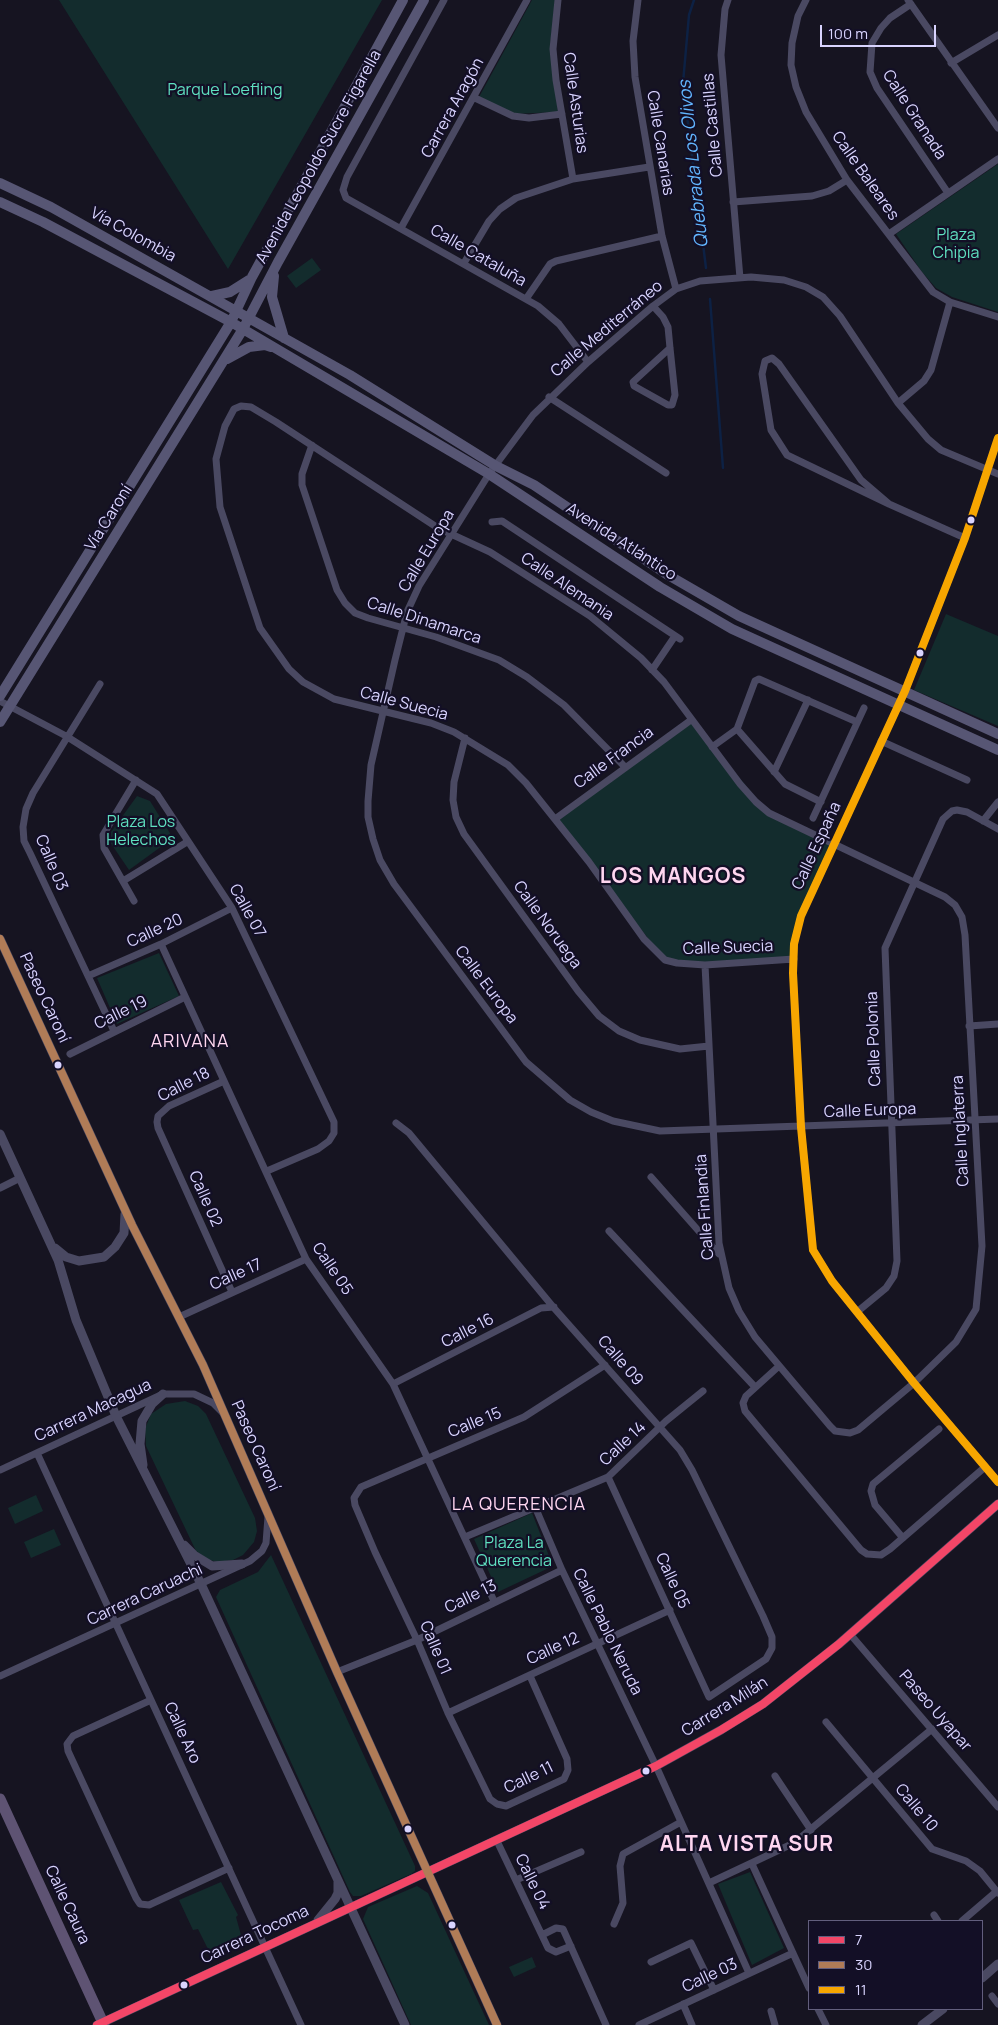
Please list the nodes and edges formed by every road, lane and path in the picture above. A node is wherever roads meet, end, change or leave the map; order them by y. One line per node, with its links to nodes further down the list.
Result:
1 (403, 0): 28 (main road, Avenida Leopoldo Sucre Figarella)
2 (424, 0): 26 (main road, Avenida Leopoldo Sucre Figarella)
3 (444, 0): 23 (street, Calle Cataluña)
4 (527, 0): 12 (street, Carrera Aragón)
5 (558, 0): 13 (street, Calle Asturias)
6 (638, 0): 16 (street, Calle Canarias)
7 (728, 0): 22 (street, Calle Castillas)
8 (806, 0): 18 (street, Calle Baleares)
9 (909, 2): 11 (street); 20 (street, Calle Granada)
10 (998, 35): 11 (street)
11 (951, 63): 14 (street)
12 (475, 98): 13 (street); 23 (street, Carrera Aragón)
13 (562, 114): 17 (street, Calle Asturias)
14 (998, 128)
15 (998, 159): 20 (street)
16 (649, 167): 17 (street); 25 (street, Calle Canarias)
17 (573, 179): 27 (street)
18 (848, 180): 22 (street); 24 (street, Calle Baleares)
19 (0, 183): 31 (main road, Vía Colombia)
20 (948, 193): 24 (street)
21 (0, 202): 36 (main road, Vía Colombia)
22 (733, 202): 29 (street, Calle Castillas)
23 (401, 228): 27 (street, Calle Cataluña)
24 (889, 234): 33 (street, Calle Baleares)
25 (662, 236): 30 (street, Calle Canarias); 32 (street)
26 (278, 262): 38 (main road, Avenida Leopoldo Sucre Figarella); 41 (main road)
27 (464, 263): 32 (street, Calle Cataluña)
28 (252, 278): 31 (main road); 35 (main road, Avenida Leopoldo Sucre Figarella)
29 (740, 278): 30 (street, Calle Mediterráneo); 48 (street, Calle Mediterráneo)
30 (676, 288): 34 (street, Calle Mediterráneo)
31 (212, 296): 35 (main road, Vía Colombia)
32 (526, 299): 46 (street, Calle Cataluña)
33 (950, 302): 37 (street, Calle Baleares); 48 (street)
34 (653, 306): 43 (street); 46 (street, Calle Mediterráneo)
35 (236, 310): 38 (main road, Vía Colombia); 39 (main road, Avenida Leopoldo Sucre Figarella)
36 (208, 311): 39 (main road, Vía Colombia); 42 (main road)
37 (998, 317)
38 (249, 318): 40 (main road, Avenida Leopoldo Sucre Figarella); 41 (main road, Avenida Atlántico)
39 (231, 322): 40 (main road, Vía Colombia); 42 (main road, Vía Caroní)
40 (243, 329): 44 (main road, Avenida Atlántico); 45 (main road, Vía Caroní)
41 (284, 338): 52 (main road, Avenida Atlántico)
42 (221, 339): 65 (main road, Vía Caroní)
43 (670, 348): 43 (street)
44 (278, 349): 45 (main road); 55 (main road, Avenida Atlántico)
45 (224, 360): 69 (main road, Vía Caroní)
46 (588, 362): 47 (street, Calle Mediterráneo)
47 (549, 397): 52 (street, Calle Mediterráneo); 54 (street)
48 (898, 403): 53 (street, Calle Mediterráneo)
49 (241, 406): 51 (street, Calle Alemania); 71 (street, Calle Suecia)
50 (998, 438): 53 (street, Calle España)
51 (312, 445): 59 (street, Calle Alemania); 61 (street, Calle Dinamarca)
52 (496, 466): 55 (street, Calle Mediterráneo); 64 (main road, Avenida Atlántico)
53 (988, 470): 56 (street, Calle Mediterráneo); 60 (street, Calle España)
54 (666, 473)
55 (489, 474): 59 (street, Calle Europa); 68 (main road, Avenida Atlántico)
56 (998, 474)
57 (889, 504): 57 (street); 60 (street)
58 (492, 522): 62 (street)
59 (453, 534): 61 (street, Calle Europa); 62 (street, Calle Alemania)
60 (965, 538): 64 (street, Calle España)
61 (403, 629): 71 (street, Calle Europa); 82 (street, Calle Dinamarca)
62 (652, 670): 72 (street, Calle Alemania)
63 (100, 684): 77 (street, Calle 03)
64 (905, 691): 68 (street, Calle España); 76 (main road, Avenida Atlántico)
65 (0, 696)
66 (808, 700): 74 (street); 75 (street); 83 (street)
67 (0, 701): 69 (street, Calle 07)
68 (898, 704): 79 (street, Calle España); 81 (main road, Avenida Atlántico)
69 (10, 706): 73 (main road, Vía Caroní); 77 (street, Calle 07)
70 (864, 708): 74 (street)
71 (383, 713): 78 (street, Calle Suecia); 116 (street, Calle Europa)
72 (691, 720): 80 (street, Calle Alemania); 82 (street, Calle Francia)
73 (0, 722)
74 (857, 722): 86 (street)
75 (737, 728): 80 (street); 83 (street)
76 (998, 734)
77 (66, 736): 84 (street, Calle 07); 102 (street, Calle 03)
78 (465, 738): 89 (street, Calle Suecia); 107 (street, Calle Noruega)
79 (881, 741): 85 (street); 93 (street, Calle España)
80 (712, 747): 93 (street, Calle Alemania)
81 (998, 750)
82 (624, 767): 89 (street, Calle Francia)
83 (774, 772): 86 (street)
84 (136, 780): 92 (street, Calle 07); 94 (street)
85 (967, 780)
86 (820, 802): 88 (street)
87 (998, 802): 90 (street)
88 (813, 818)
89 (554, 819): 101 (street, Calle Suecia)
90 (983, 821): 91 (street); 95 (street, Calle Polonia)
91 (998, 829)
92 (187, 842): 94 (street); 97 (street, Calle 07)
93 (834, 842): 95 (street, Calle Inglaterra); 100 (street, Calle España)
94 (123, 881): 96 (street)
95 (914, 882): 105 (street, Calle Inglaterra); 114 (street, Calle Polonia)
96 (134, 901)
97 (232, 908): 99 (street, Calle 20); 118 (street, Calle 07)
98 (0, 939): 122 (street, Paseo Caroní)
99 (161, 944): 102 (street, Calle 20); 103 (street, Calle 05)
100 (794, 959): 101 (street, Calle Suecia); 115 (street, Calle España)
101 (705, 965): 107 (street, Calle Finlandia)
102 (88, 976): 106 (street, Calle 03)
103 (185, 997): 106 (street, Calle 19); 109 (street, Calle 05)
104 (998, 1024): 105 (street)
105 (969, 1026): 112 (street, Calle Inglaterra)
106 (114, 1031): 108 (street, Calle 19)
107 (710, 1046): 116 (street, Calle Finlandia)
108 (70, 1054)
109 (224, 1081): 110 (street, Calle 18); 118 (street, Calle 05)
110 (158, 1116): 127 (street, Calle 02)
111 (998, 1119): 112 (street, Calle Europa)
112 (974, 1120): 114 (street, Calle Europa); 133 (street, Calle Inglaterra)
113 (396, 1123): 128 (street, Calle 09)
114 (891, 1124): 115 (street, Calle Europa); 129 (street, Calle Polonia)
115 (802, 1127): 116 (street, Calle Europa); 129 (street, Calle España)
116 (714, 1130): 125 (street, Calle Finlandia)
117 (0, 1134): 120 (street)
118 (266, 1171): 126 (street, Calle 05)
119 (651, 1177): 125 (street)
120 (20, 1178): 121 (street); 124 (street)
121 (0, 1188)
122 (124, 1208): 124 (street); 130 (street, Paseo Caroní)
123 (609, 1231): 135 (street)
124 (48, 1240): 139 (street)
125 (720, 1255): 132 (street, Calle Finlandia)
126 (306, 1259): 127 (street, Calle 17); 134 (street, Calle 05)
127 (232, 1292): 130 (street, Calle 17)
128 (554, 1308): 131 (street, Calle 09); 134 (street, Calle 16)
129 (858, 1312): 133 (street, Calle España)
130 (179, 1317): 138 (street, Paseo Caroní)
131 (605, 1365): 140 (street, Calle 09); 144 (street, Calle 15)
132 (779, 1366): 135 (street); 142 (street, Calle Finlandia)
133 (914, 1383): 142 (street, Calle Inglaterra); 145 (street, Calle España)
134 (393, 1384): 144 (street, Calle 05)
135 (755, 1387): 156 (street)
136 (703, 1391): 140 (street, Calle 14)
137 (163, 1394): 138 (street, Carrera Macagua); 139 (street, Carrera Macagua); 147 (street)
138 (224, 1414): 153 (street, Paseo Caroní)
139 (116, 1416): 143 (street, Carrera Macagua); 147 (street)
140 (660, 1428): 148 (street, Calle 14); 169 (street, Calle 09)
141 (939, 1429): 156 (street)
142 (843, 1434)
143 (37, 1453): 146 (street, Carrera Macagua); 162 (street, Calle Aro)
144 (428, 1457): 150 (street, Calle 15); 154 (street, Calle 05)
145 (986, 1467): 149 (street, Calle España); 156 (street)
146 (0, 1470)
147 (144, 1473): 155 (street)
148 (608, 1477): 152 (street, Calle 14); 161 (street, Calle 05)
149 (998, 1482)
150 (354, 1498): 164 (street, Calle 01)
151 (998, 1504): 163 (street, Carrera Milán)
152 (536, 1509): 154 (street, Calle 14); 158 (street, Calle Pablo Neruda)
153 (267, 1512): 157 (street, Carrera Caruachi); 166 (street, Paseo Caroní)
154 (465, 1537): 160 (street, Calle 05)
155 (176, 1538): 157 (street); 159 (street)
156 (904, 1538)
157 (242, 1564): 159 (street, Carrera Caruachi)
158 (562, 1570): 160 (street, Calle 13); 165 (street, Calle Pablo Neruda)
159 (201, 1584): 162 (street, Carrera Caruachi); 187 (street)
160 (494, 1601): 164 (street, Calle 13)
161 (670, 1610): 165 (street, Calle 12); 169 (street, Calle 05)
162 (116, 1623): 167 (street, Carrera Caruachi); 170 (street, Calle Aro)
163 (850, 1634): 173 (street, Paseo Uyapar); 174 (street, Carrera Milán)
164 (417, 1640): 166 (street, Calle 13); 171 (street, Calle 01)
165 (599, 1643): 168 (street, Calle 12); 174 (street, Calle Pablo Neruda)
166 (337, 1672): 186 (street, Paseo Caroní)
167 (0, 1676)
168 (530, 1676): 171 (street, Calle 12); 178 (street, Calle 11)
169 (709, 1697)
170 (151, 1700): 185 (street, Calle Aro); 185 (street)
171 (448, 1713): 178 (street, Calle 01)
172 (826, 1722): 176 (street, Calle 10)
173 (932, 1728): 176 (street); 179 (street, Paseo Uyapar)
174 (656, 1766): 180 (street); 182 (street, Carrera Milán)
175 (775, 1776): 181 (street)
176 (873, 1779): 181 (street); 190 (street, Calle 10)
177 (0, 1798): 211 (main road, Calle Caura)
178 (497, 1804)
179 (998, 1807)
180 (681, 1822): 189 (street); 194 (street)
181 (811, 1830): 184 (street)
182 (497, 1841): 186 (street, Carrera Milán); 188 (street, Calle 04)
183 (581, 1852): 188 (street)
184 (752, 1864): 189 (street); 198 (street)
185 (229, 1868): 197 (street, Calle Aro)
186 (426, 1872): 191 (street, Carrera Tocoma); 214 (street, Paseo Caroní)
187 (337, 1875): 191 (street); 193 (street)
188 (516, 1880): 195 (street, Calle 04)
189 (709, 1883): 201 (street)
190 (997, 1892): 192 (street)
191 (351, 1907): 193 (street, Carrera Tocoma); 213 (street)
192 (963, 1920)
193 (314, 1924): 197 (street, Carrera Tocoma)
194 (614, 1924)
195 (542, 1935): 196 (street, Calle 04); 196 (street, Calle 04)
196 (571, 1946): 215 (street, Calle 04)
197 (265, 1947): 211 (street, Carrera Tocoma); 212 (street, Calle Aro)
198 (793, 1953): 201 (street, Calle 03); 203 (street)
199 (651, 1962): 204 (street)
200 (998, 1964): 202 (street)
201 (749, 1974): 204 (street, Calle 03)
202 (983, 1977)
203 (808, 1986)
204 (714, 1990): 206 (street, Calle 03)
205 (992, 1996): 207 (street)
206 (684, 2004): 216 (street, Calle 03); 217 (street)
207 (998, 2004)
208 (818, 2010): 219 (street)
209 (943, 2010): 220 (street)
210 (771, 2011): 218 (street)
211 (101, 2024)
212 (301, 2025)
213 (405, 2025)
214 (497, 2025)
215 (606, 2025)
216 (639, 2025)
217 (692, 2025)
218 (775, 2025)
219 (825, 2025)
220 (922, 2025)

